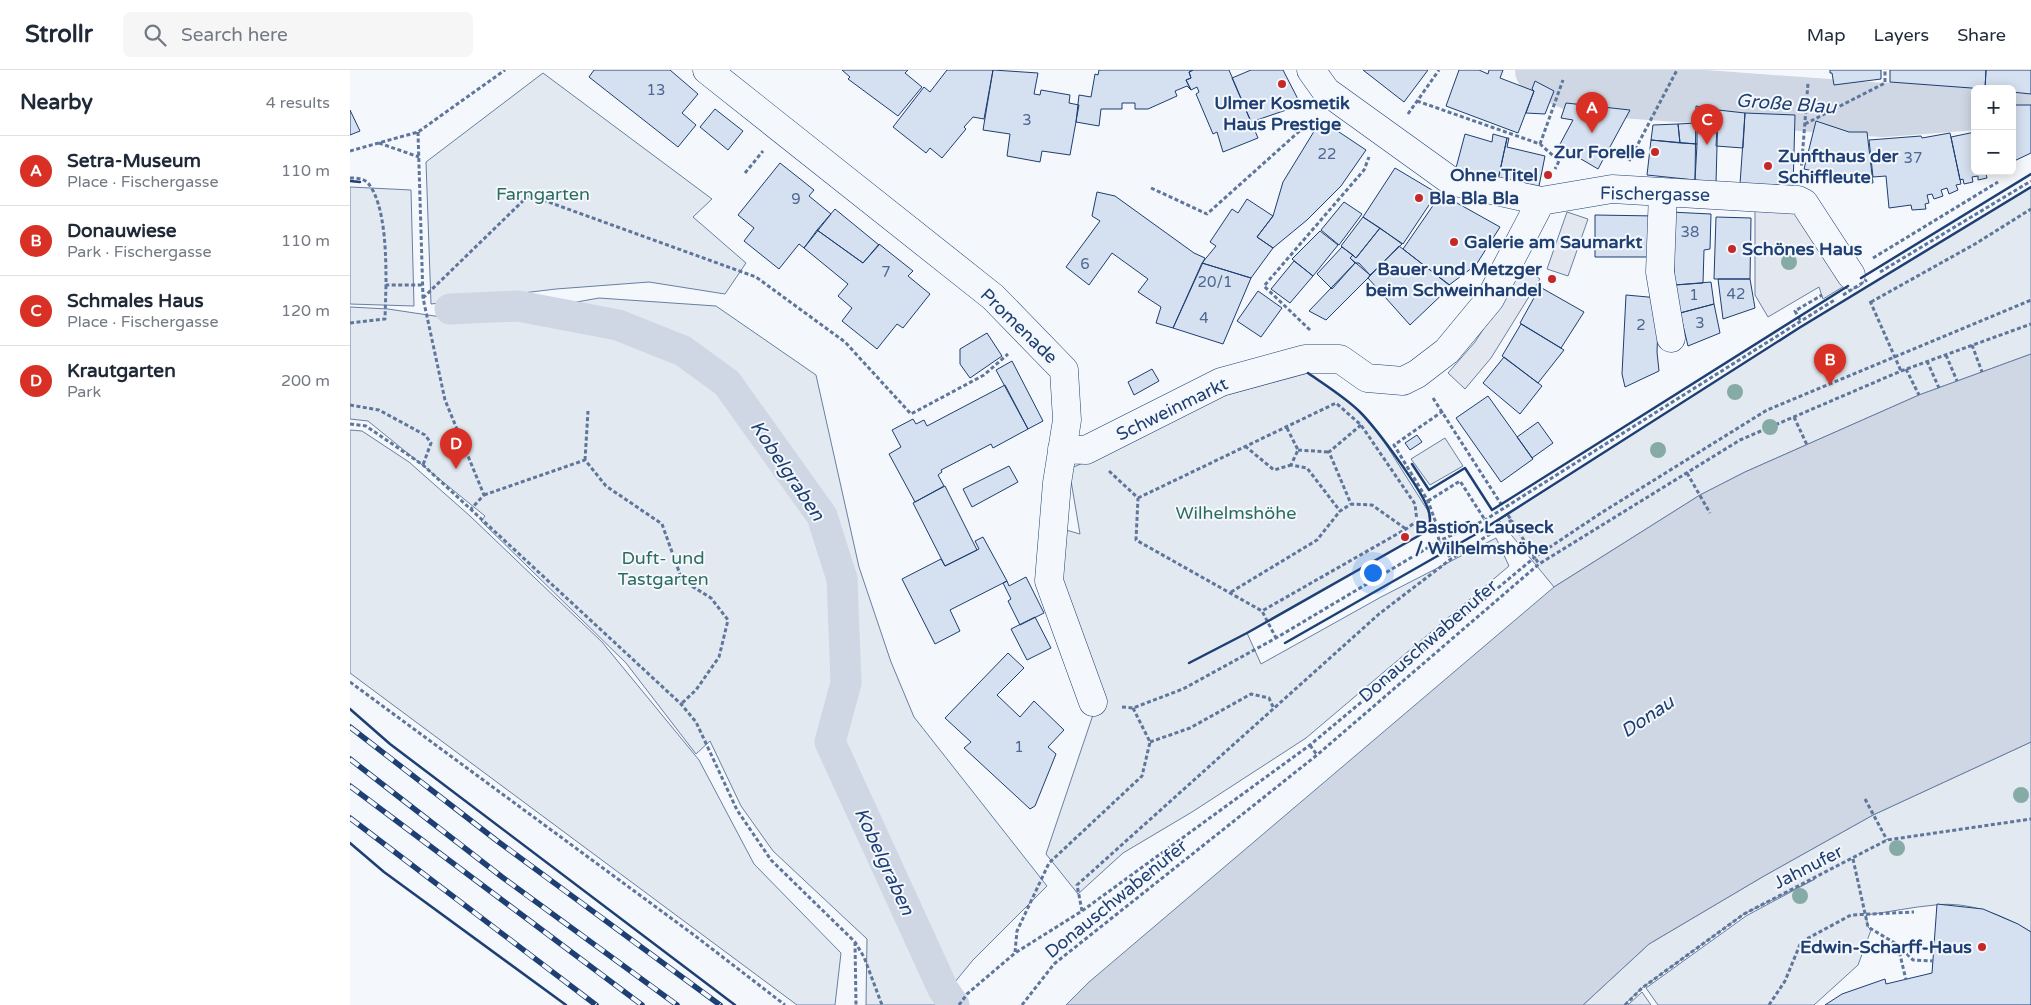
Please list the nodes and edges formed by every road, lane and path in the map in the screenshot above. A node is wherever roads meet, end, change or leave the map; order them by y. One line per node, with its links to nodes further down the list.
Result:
1 (505, 70): 11 (path)
2 (707, 70): 36 (street, Promenade)
3 (1439, 70): 9 (path)
4 (1676, 70): 21 (path)
5 (1885, 70): 10 (path)
6 (1318, 80): 12 (street, Fischergasse); 20 (path)
7 (1563, 80): 14 (path)
8 (1808, 83): 10 (path)
9 (1417, 101): 12 (path); 14 (path)
10 (1805, 124): 23 (path)
11 (418, 132): 13 (path); 16 (path)
12 (1386, 133): 24 (street, Fischergasse); 41 (path)
13 (380, 143): 15 (path); 16 (path)
14 (1540, 144): 24 (path)
15 (350, 151)
16 (419, 157): 26 (path)
17 (350, 178): 28 (path)
18 (2031, 181): 27 (path)
19 (1998, 182): 27 (path)
20 (1151, 188)
21 (1612, 189): 22 (street, Fischergasse); 24 (street, Fischergasse)
22 (1663, 192): 23 (street, Fischergasse); 37 (street)
23 (1798, 200): 27 (street)
24 (1541, 201): 46 (street)
25 (2031, 209): 32 (path)
26 (423, 284): 28 (path); 30 (path)
27 (1856, 284): 32 (path); 33 (path)
28 (386, 285): 34 (path)
29 (1822, 295): 33 (path)
30 (423, 298): 36 (path); 66 (path)
31 (2031, 300): 40 (path)
32 (1871, 302): 40 (path)
33 (1800, 320): 75 (path)
34 (350, 323)
35 (2031, 324): 38 (path, Donauschwabenufer)
36 (1031, 334): 59 (street, Promenade)
37 (1671, 338)
38 (1972, 345): 39 (path, Donauschwabenufer); 45 (path)
39 (1946, 355): 42 (path, Donauschwabenufer); 47 (path)
40 (1895, 357): 44 (path); 79 (path)
41 (1340, 359): 46 (street); 59 (street, Schweinmarkt)
42 (1927, 361): 43 (path, Donauschwabenufer); 48 (path)
43 (1906, 369): 44 (path, Donauschwabenufer); 49 (path)
44 (1901, 371): 53 (path, Donauschwabenufer)
45 (1982, 372)
46 (1417, 374): 52 (path)
47 (1957, 382)
48 (1939, 388)
49 (1919, 395)
50 (350, 405): 63 (path)
51 (588, 411): 62 (path)
52 (1442, 411): 68 (path); 70 (path)
53 (1794, 417): 57 (path); 65 (path, Donauschwabenufer)
54 (350, 424): 63 (path)
55 (1361, 425): 56 (path); 61 (path); 77 (path)
56 (1287, 428): 58 (path); 60 (path)
57 (1807, 445)
58 (1245, 446): 64 (path); 67 (path)
59 (1074, 450): 67 (path); 86 (street, Promenade)
60 (1298, 450): 61 (path); 64 (path)
61 (1329, 452): 69 (path)
62 (585, 460): 66 (path); 87 (path)
63 (423, 465): 71 (path)
64 (1291, 465): 72 (path)
65 (1687, 473): 73 (path); 81 (path, Donauschwabenufer)
66 (484, 495): 71 (path)
67 (1138, 498): 82 (path)
68 (1428, 501): 75 (path); 78 (path)
69 (1351, 504): 72 (path); 77 (path)
70 (1501, 504)
71 (471, 508): 87 (path)
72 (1340, 511): 82 (path)
73 (1710, 513)
74 (1508, 515): 76 (path)
75 (1485, 520): 78 (path)
76 (1512, 520): 79 (path); 80 (path)
77 (1406, 529): 83 (path)
78 (1439, 541): 80 (path); 84 (path)
79 (1535, 557): 81 (path); 90 (path)
80 (1450, 559): 88 (path)
81 (1539, 564): 91 (path, Donauschwabenufer)
82 (1230, 592): 83 (path)
83 (1262, 610): 84 (path)
84 (1276, 638): 89 (path)
85 (350, 682): 104 (path)
86 (1093, 702)
87 (681, 704): 99 (path)
88 (1274, 710): 89 (path); 96 (path)
89 (1150, 742): 101 (path)
90 (1310, 745): 91 (path); 96 (path)
91 (1317, 755): 108 (path, Donauschwabenufer)
92 (1865, 799): 94 (path)
93 (2031, 819): 94 (path, Jahnufer)
94 (1887, 840): 95 (path, Jahnufer)
95 (1853, 859): 98 (path); 109 (path, Jahnufer)
96 (1082, 911): 101 (path)
97 (1914, 912): 98 (path)
98 (1865, 915): 100 (path); 110 (path)
99 (856, 942): 105 (path); 106 (path)
100 (1898, 945): 102 (path); 103 (path)
101 (1015, 953): 107 (path)
102 (1933, 961)
103 (1906, 980)
104 (785, 1005)
105 (856, 1005)
106 (882, 1005)
107 (959, 1005)
108 (1022, 1005)
109 (1625, 1005)
110 (1769, 1005)

